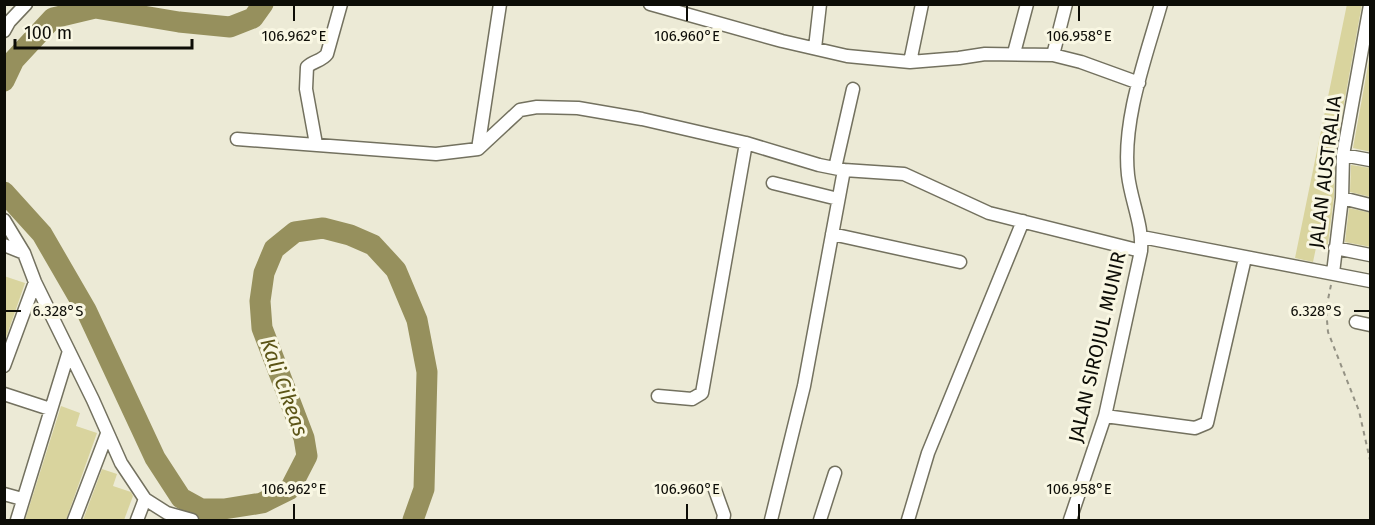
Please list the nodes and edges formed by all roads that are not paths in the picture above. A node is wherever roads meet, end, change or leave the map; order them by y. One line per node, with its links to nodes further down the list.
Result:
1 (26, 4): 11 (street)
2 (341, 4): 20 (street)
3 (500, 4): 21 (street)
4 (650, 4): 12 (street)
5 (820, 4): 12 (street)
6 (922, 4): 15 (street)
7 (1027, 4): 13 (street)
8 (1066, 4): 14 (street)
9 (1161, 4): 16 (street, JALAN SIROJUL MUNIR)
10 (1371, 5): 22 (street, JALAN AUSTRALIA)
11 (6, 25)
12 (814, 48): 15 (street)
13 (1014, 53): 14 (street); 15 (street)
14 (1053, 55): 16 (street)
15 (910, 62)
16 (1138, 83): 32 (street, JALAN SIROJUL MUNIR)
17 (853, 89): 24 (street)
18 (237, 139): 20 (street)
19 (746, 143): 21 (street); 24 (street); 48 (street)
20 (315, 144): 21 (street)
21 (478, 149)
22 (1343, 155): 23 (street); 26 (street, JALAN AUSTRALIA)
23 (1371, 160)
24 (840, 169): 27 (street); 30 (street)
25 (773, 183): 27 (street)
26 (1342, 198): 28 (street); 34 (street, JALAN AUSTRALIA)
27 (838, 199): 31 (street)
28 (1371, 205)
29 (4, 220): 36 (street)
30 (1023, 221): 35 (street); 64 (street)
31 (832, 234): 39 (street); 62 (street)
32 (1142, 237): 35 (street, JALAN SIROJUL MUNIR); 38 (street)
33 (4, 245): 36 (street)
34 (1335, 248): 37 (street); 40 (street, JALAN AUSTRALIA)
35 (1140, 251): 50 (street, JALAN SIROJUL MUNIR)
36 (24, 253): 42 (street)
37 (1371, 255)
38 (1245, 258): 40 (street); 50 (street)
39 (960, 262)
40 (1333, 273): 41 (street)
41 (1371, 281)
42 (35, 282): 45 (street); 46 (street)
43 (1356, 322): 44 (street)
44 (1371, 326)
45 (69, 351): 49 (street); 51 (street)
46 (4, 366)
47 (4, 394): 49 (street)
48 (658, 396)
49 (50, 409): 55 (street)
50 (1105, 416): 65 (street, JALAN SIROJUL MUNIR)
51 (107, 434): 56 (street); 58 (street)
52 (835, 473): 63 (street)
53 (715, 490): 61 (street)
54 (4, 494): 55 (street)
55 (22, 499): 57 (street)
56 (145, 499): 59 (street); 60 (street)
57 (17, 520)
58 (74, 520)
59 (137, 520)
60 (192, 520)
61 (723, 520)
62 (771, 520)
63 (820, 520)
64 (908, 520)
65 (1070, 520)

